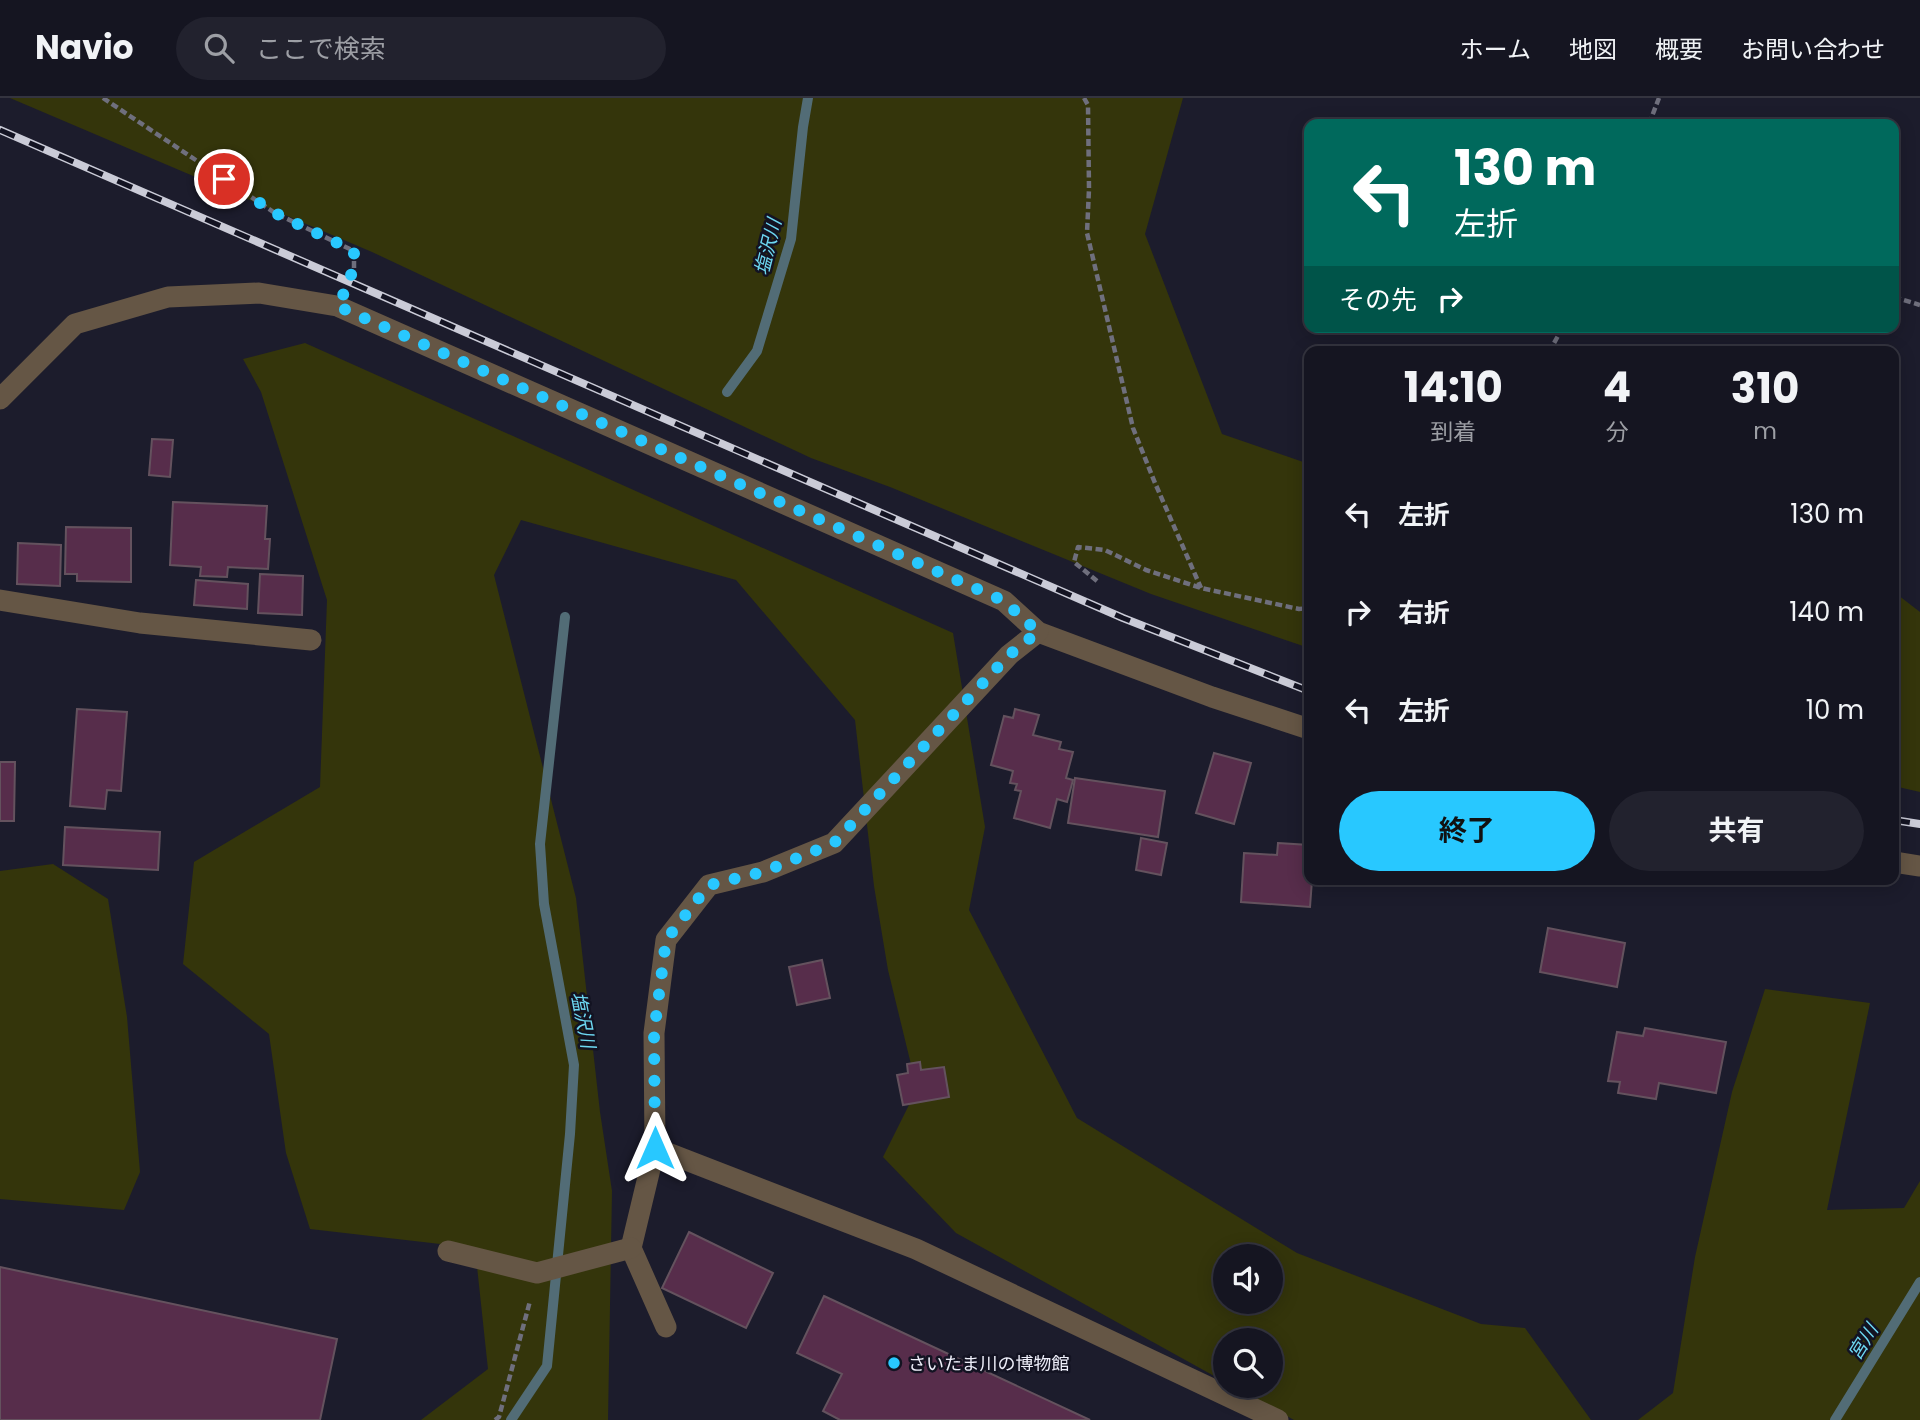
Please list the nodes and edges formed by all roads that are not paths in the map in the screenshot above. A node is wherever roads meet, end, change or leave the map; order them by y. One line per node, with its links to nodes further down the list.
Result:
1 (0, 399): 3 (street)
2 (0, 600): 4 (street)
3 (1038, 632): 5 (street); 8 (street)
4 (311, 640)
5 (1304, 727)
6 (1899, 863): 7 (street)
7 (1920, 866)
8 (655, 1148): 9 (street); 12 (street)
9 (631, 1248): 10 (street); 11 (street)
10 (448, 1251)
11 (666, 1327)
12 (1278, 1420)

